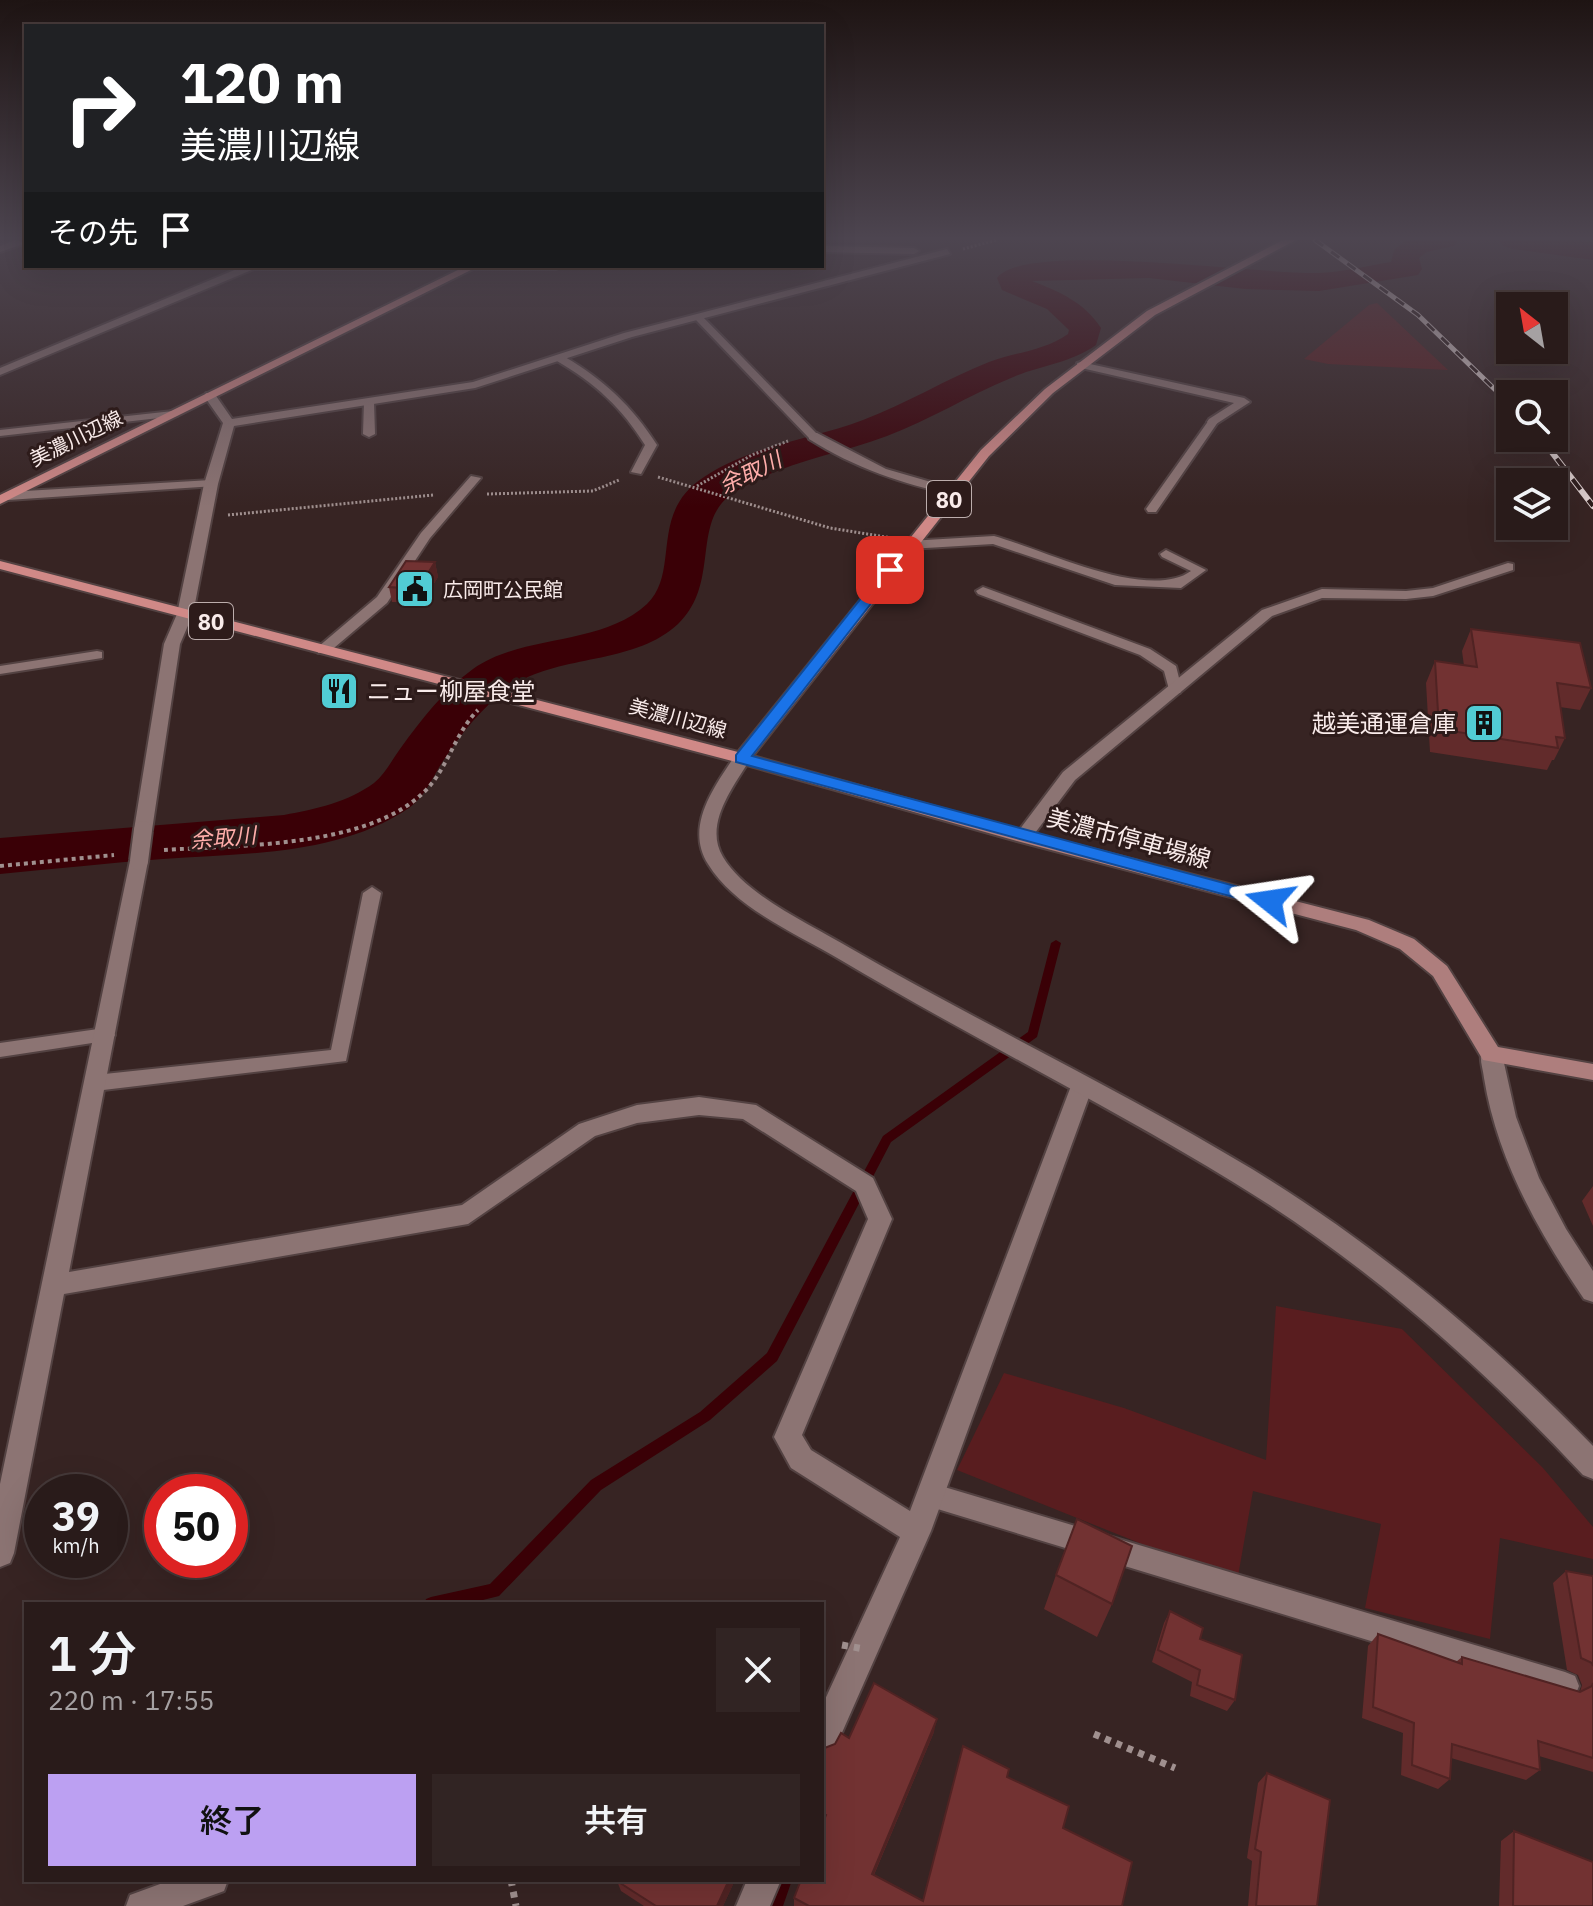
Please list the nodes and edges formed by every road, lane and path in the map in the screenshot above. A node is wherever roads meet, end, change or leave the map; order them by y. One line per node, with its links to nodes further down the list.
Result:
1 (102, 329): 8 (street)
2 (346, 329): 9 (main road, 美濃川辺線)
3 (653, 329): 6 (street)
4 (710, 329): 16 (lane)
5 (1128, 329): 7 (main road, 美濃川辺線 / 80)
6 (561, 359): 10 (street); 17 (lane)
7 (1081, 365): 12 (street); 21 (main road, 美濃川辺線 / 80)
8 (0, 372)
9 (210, 396): 11 (main road, 美濃川辺線); 13 (street)
10 (369, 402): 13 (street); 15 (lane)
11 (173, 414): 14 (lane); 23 (main road, 美濃川辺線)
12 (1213, 422): 24 (lane)
13 (229, 423): 19 (street)
14 (0, 433)
15 (369, 434)
16 (813, 436): 20 (path); 21 (street)
17 (637, 472): 20 (path); 22 (path)
18 (475, 478): 22 (lane)
19 (211, 484): 23 (lane); 25 (street)
20 (697, 486): 26 (path)
21 (955, 491): 26 (main road, 美濃川辺線 / 80)
22 (460, 495): 25 (path); 32 (lane)
23 (3, 496)
24 (1152, 509)
25 (204, 518): 31 (street)
26 (911, 543): 27 (lane); 37 (main road, 美濃川辺線 / 80)
27 (1166, 554)
28 (0, 565): 31 (main road, 美濃川辺線 / 80)
29 (1508, 567): 35 (street)
30 (983, 591): 35 (lane)
31 (185, 614): 32 (main road, 美濃川辺線 / 80); 39 (street, bridge)
32 (323, 650): 36 (main road, 美濃川辺線 / 80)
33 (97, 655): 34 (lane)
34 (0, 670)
35 (1175, 690): 38 (street)
36 (496, 694): 37 (main road, 美濃川辺線 / 80); 39 (path)
37 (742, 758): 38 (main road, 美濃市停車場線); 47 (street)
38 (1023, 837): 44 (main road, 美濃市停車場線)
39 (138, 856): 40 (path); 42 (street)
40 (0, 866)
41 (372, 893): 46 (lane)
42 (105, 1035): 43 (lane); 46 (street)
43 (0, 1050)
44 (1491, 1054): 45 (main road); 49 (street)
45 (1593, 1072)
46 (95, 1083): 48 (street)
47 (1082, 1086): 50 (street); 51 (street)
48 (56, 1285): 52 (street); 53 (street)
49 (1593, 1291)
50 (1593, 1466)
51 (931, 1495): 52 (street); 56 (lane)
52 (917, 1531): 58 (street)
53 (0, 1553)
54 (842, 1645): 55 (path, bridge)
55 (864, 1649)
56 (1565, 1686)
57 (1094, 1734): 59 (path)
58 (824, 1738)
59 (1175, 1768)
60 (207, 1882): 63 (lane)
61 (511, 1882): 64 (path)
62 (763, 1882): 65 (street)
63 (141, 1906)
64 (516, 1906)
65 (753, 1906)

